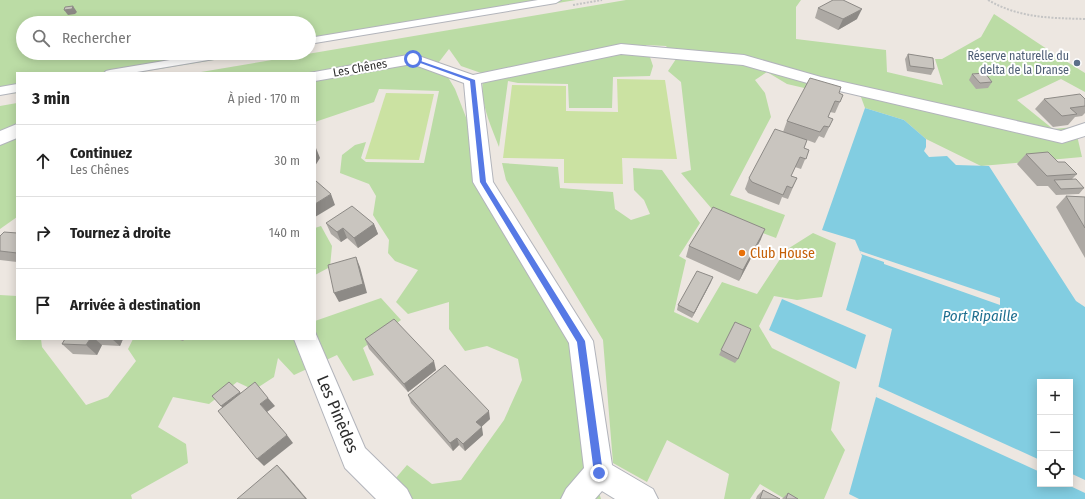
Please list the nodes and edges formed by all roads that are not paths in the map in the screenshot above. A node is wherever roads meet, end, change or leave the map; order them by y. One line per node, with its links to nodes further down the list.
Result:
1 (556, 0): 2 (lane)
2 (316, 39)
3 (189, 60): 4 (lane)
4 (116, 72)
5 (316, 76): 6 (street, Les Chênes)
6 (472, 80): 11 (street); 15 (street)
7 (16, 88): 8 (lane)
8 (0, 91)
9 (1085, 130): 11 (street)
10 (16, 131): 12 (street)
11 (1062, 137): 13 (street)
12 (0, 139)
13 (1085, 143)
14 (306, 340): 16 (street, Les Pinèdes)
15 (599, 473): 17 (street); 18 (street)
16 (396, 499)
17 (576, 499)
18 (643, 499)

